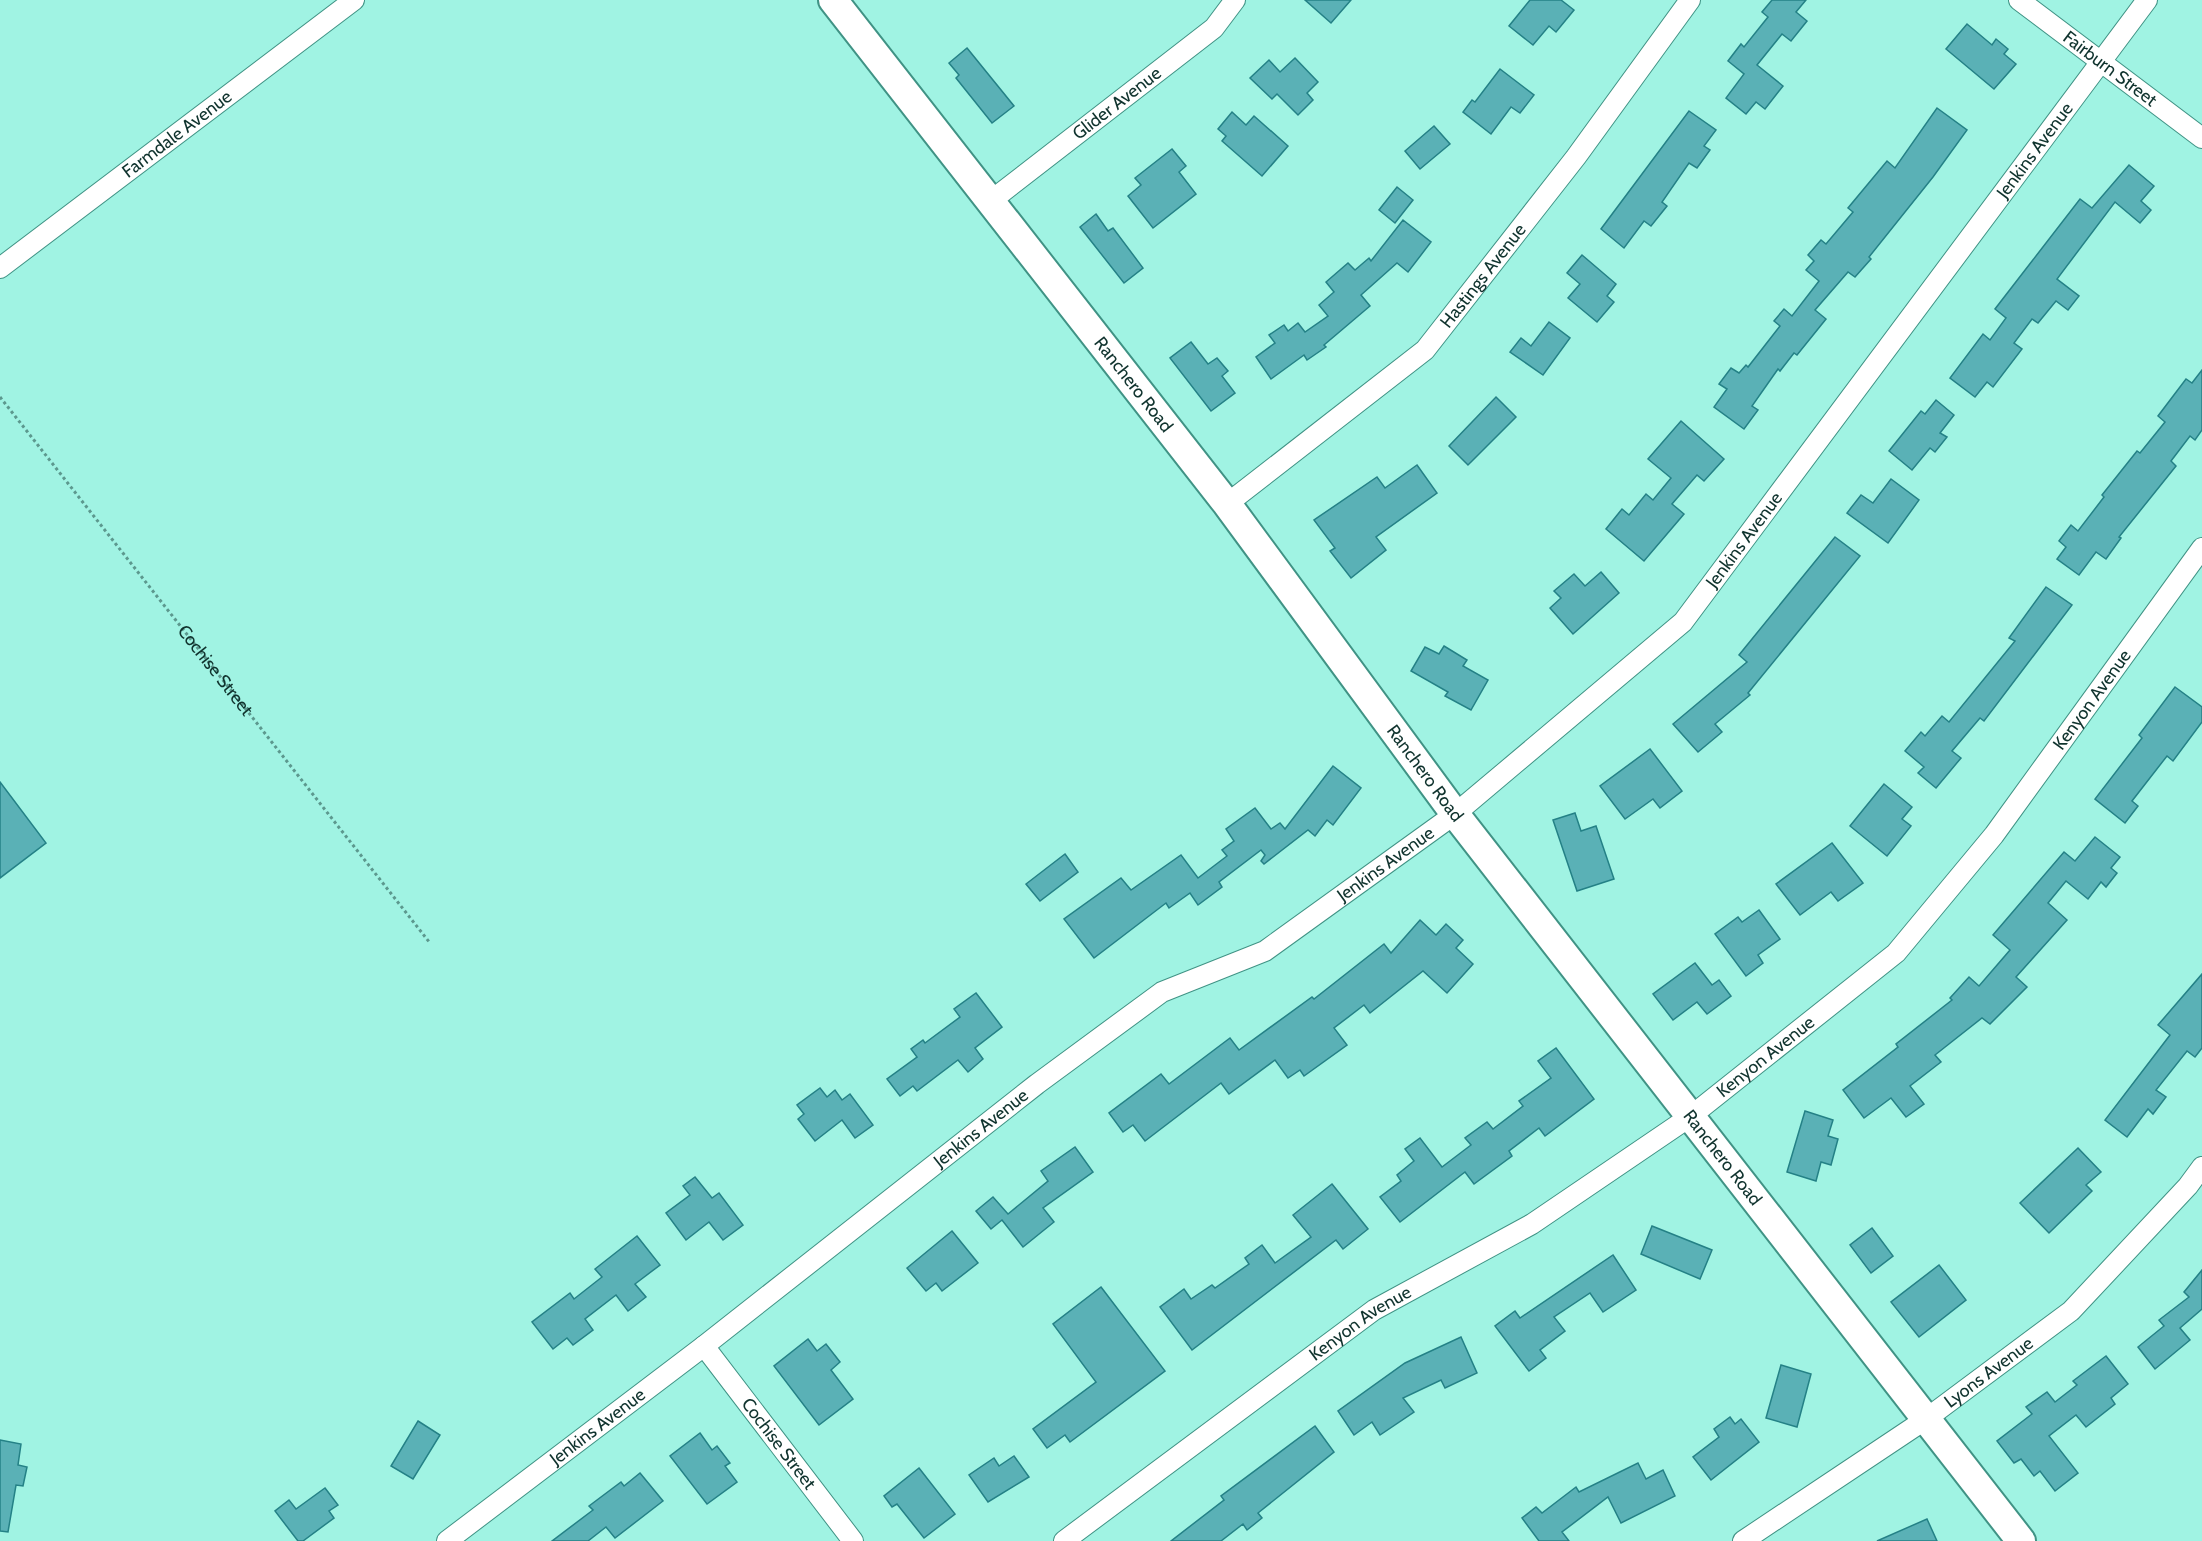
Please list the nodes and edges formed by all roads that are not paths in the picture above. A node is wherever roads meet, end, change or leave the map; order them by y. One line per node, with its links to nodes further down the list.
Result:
1 (354, 0): 10 (street, Farmdale Avenue)
2 (833, 0): 9 (main road, Ranchero Road)
3 (1235, 0): 9 (street, Glider Avenue)
4 (1690, 0): 11 (street, Hastings Avenue)
5 (2019, 0): 7 (street, Fairburn Street)
6 (2147, 0): 7 (street, Jenkins Avenue)
7 (2101, 61): 8 (street, Fairburn Street); 13 (street, Jenkins Avenue)
8 (2202, 138)
9 (992, 200): 11 (main road, Ranchero Road)
10 (0, 268)
11 (1227, 504): 13 (main road, Ranchero Road)
12 (2202, 548): 14 (street, Kenyon Avenue)
13 (1455, 814): 14 (main road, Ranchero Road); 16 (street, Jenkins Avenue)
14 (1691, 1116): 17 (main road, Ranchero Road); 20 (street, Kenyon Avenue)
15 (2202, 1167): 17 (street, Lyons Avenue)
16 (704, 1346): 18 (street, Jenkins Avenue); 19 (street, Cochise Street)
17 (1926, 1419): 21 (street, Lyons Avenue); 22 (main road, Ranchero Road)
18 (447, 1541)
19 (853, 1541)
20 (1064, 1541)
21 (1743, 1541)
22 (2021, 1541)

